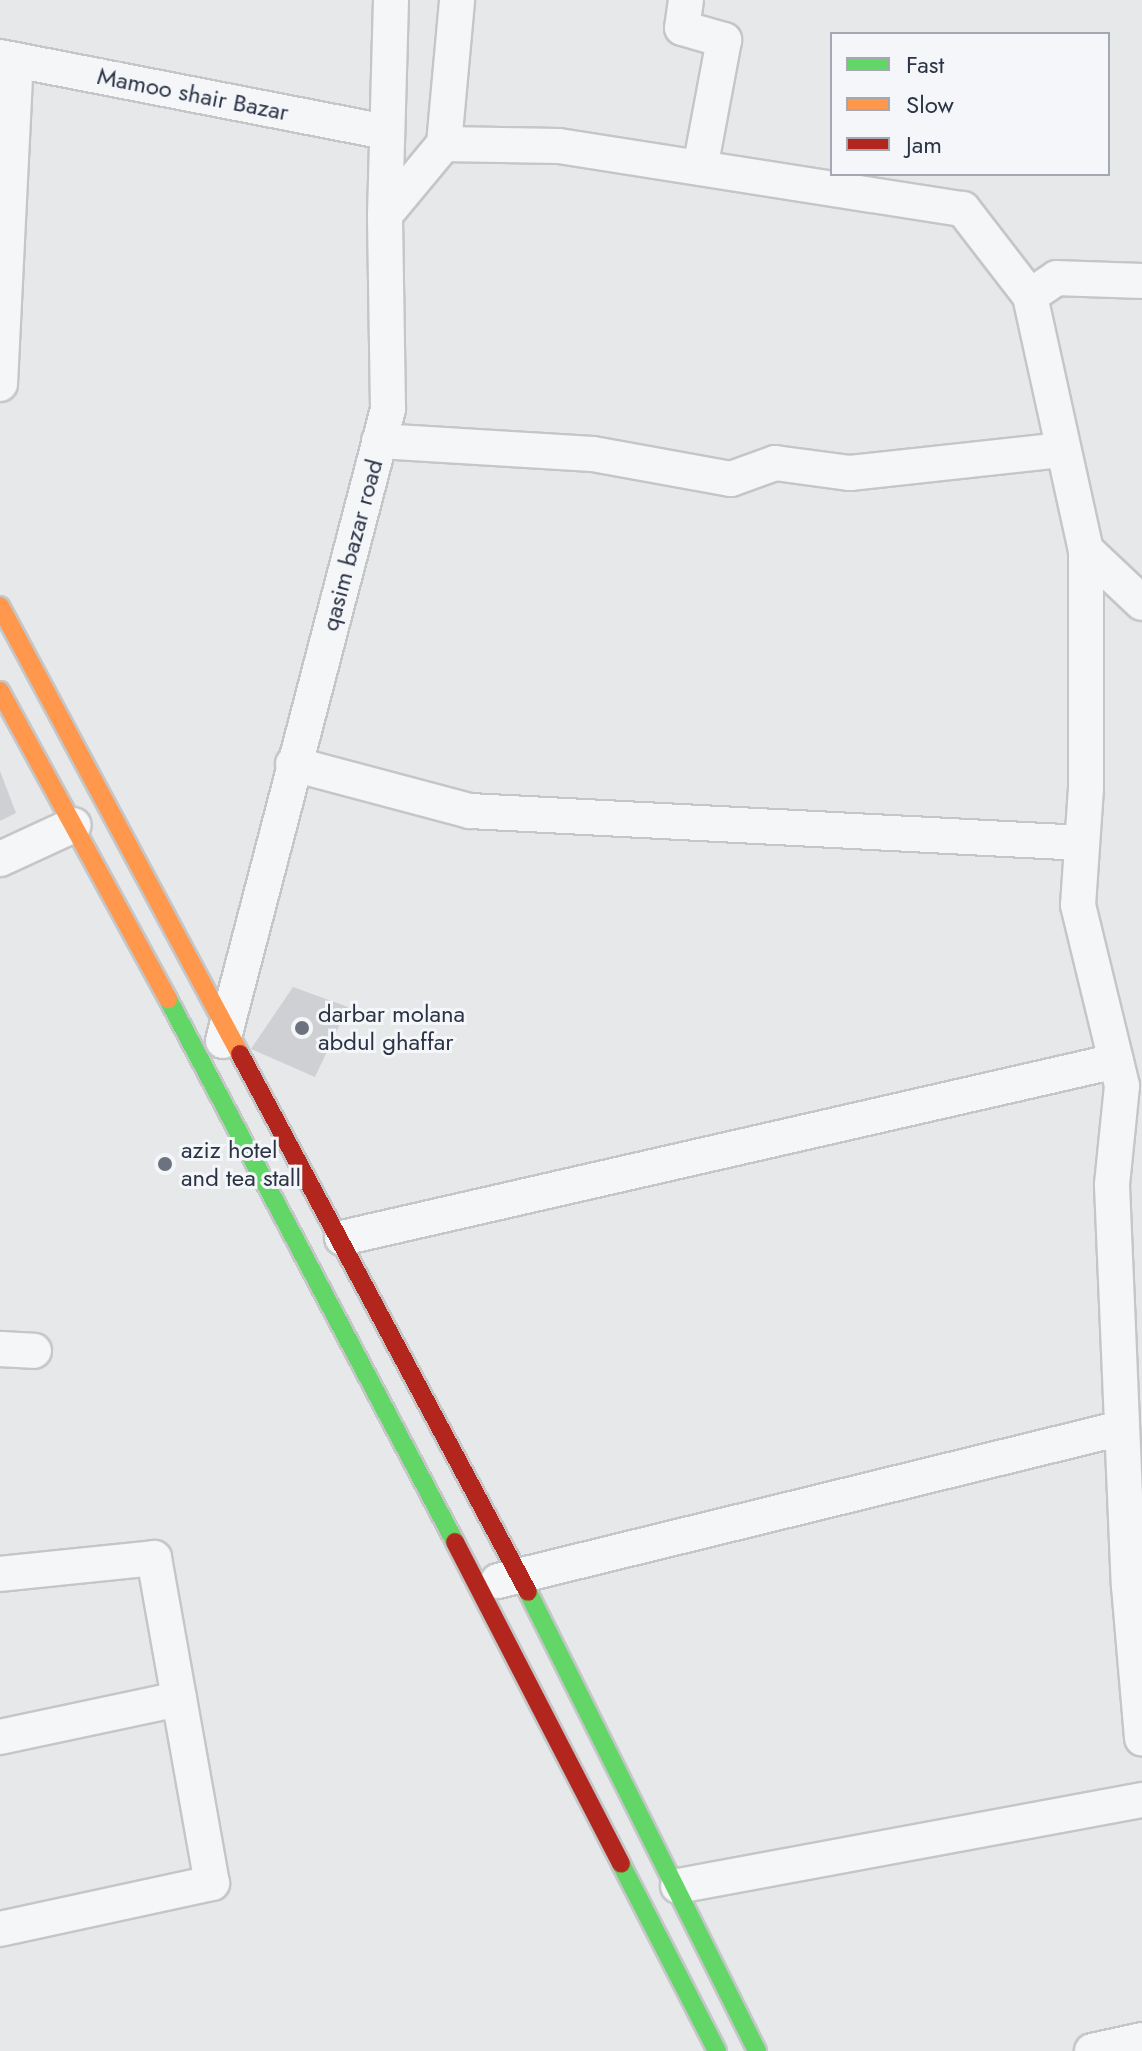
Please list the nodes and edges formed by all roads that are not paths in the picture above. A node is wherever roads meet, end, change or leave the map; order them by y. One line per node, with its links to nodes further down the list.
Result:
1 (391, 0): 5 (street, qasim bazar road)
2 (457, 0): 6 (street)
3 (686, 0): 7 (street)
4 (8, 59): 5 (street, Mamoo shair Bazar); 11 (street)
5 (387, 132): 8 (street, qasim bazar road)
6 (444, 144): 7 (street); 8 (street)
7 (700, 168): 10 (street)
8 (385, 215): 12 (street, qasim bazar road)
9 (1142, 281): 10 (street)
10 (1030, 296): 13 (street)
11 (0, 384)
12 (379, 441): 13 (street); 18 (street, qasim bazar road)
13 (1063, 450): 14 (street)
14 (1086, 550): 15 (street); 20 (street)
15 (1142, 603)
16 (0, 606): 22 (main road)
17 (0, 691): 19 (main road)
18 (293, 764): 20 (street); 22 (street, qasim bazar road)
19 (74, 825): 21 (street); 24 (main road)
20 (1082, 843): 23 (street)
21 (0, 859)
22 (226, 1030): 24 (street, qasim bazar road); 25 (main road)
23 (1116, 1061): 25 (street); 28 (street)
24 (213, 1076): 31 (main road)
25 (342, 1238): 30 (main road)
26 (0, 1349): 27 (street)
27 (34, 1351)
28 (1122, 1428): 30 (street); 34 (street)
29 (0, 1574): 32 (street)
30 (520, 1576): 31 (street); 36 (main road)
31 (482, 1585): 39 (main road)
32 (179, 1699): 33 (street); 37 (street)
33 (0, 1737)
34 (1142, 1738)
35 (1142, 1800): 36 (street)
36 (678, 1886): 40 (main road)
37 (0, 1929)
38 (1142, 2040): 41 (street)
39 (717, 2051)
40 (757, 2051)
41 (1092, 2051)

